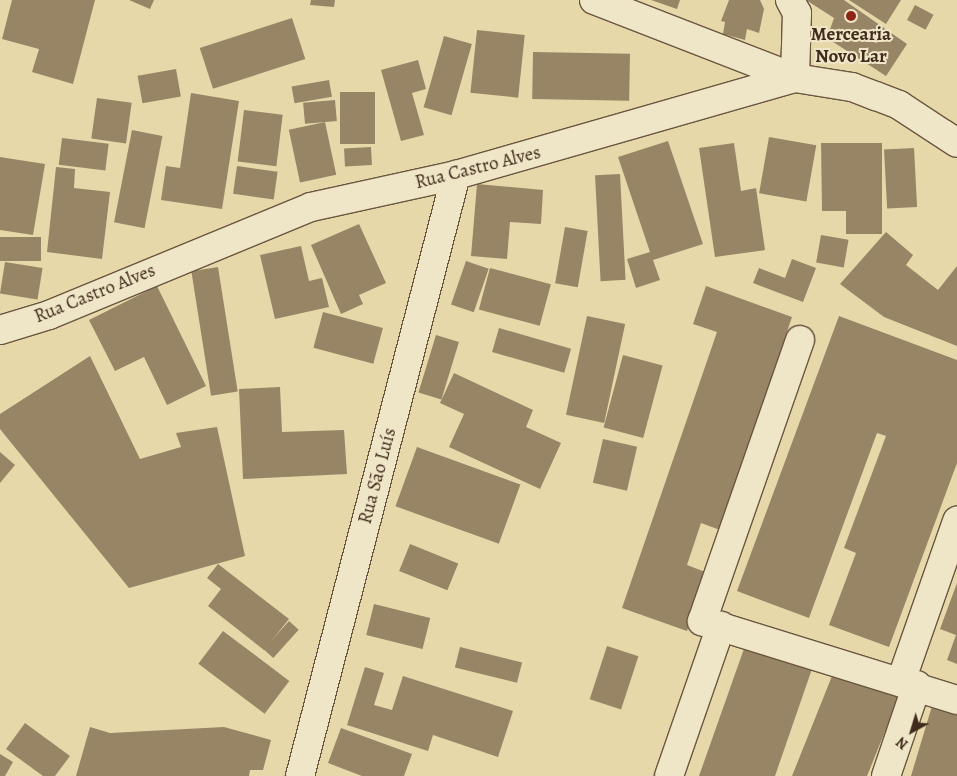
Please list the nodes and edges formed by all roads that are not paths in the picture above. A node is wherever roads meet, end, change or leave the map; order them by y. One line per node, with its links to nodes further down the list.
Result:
1 (594, 0): 3 (street)
2 (790, 0): 3 (street)
3 (795, 78): 4 (street, Rua Castro Alves); 5 (street, Rua Castro Alves)
4 (957, 143)
5 (456, 175): 6 (street, Rua Castro Alves); 12 (street, Rua São Luís)
6 (0, 330)
7 (800, 340): 9 (street)
8 (957, 521): 10 (street)
9 (721, 626): 10 (street); 13 (street)
10 (909, 683): 11 (street); 14 (street)
11 (957, 700)
12 (300, 776)
13 (669, 776)
14 (886, 776)

